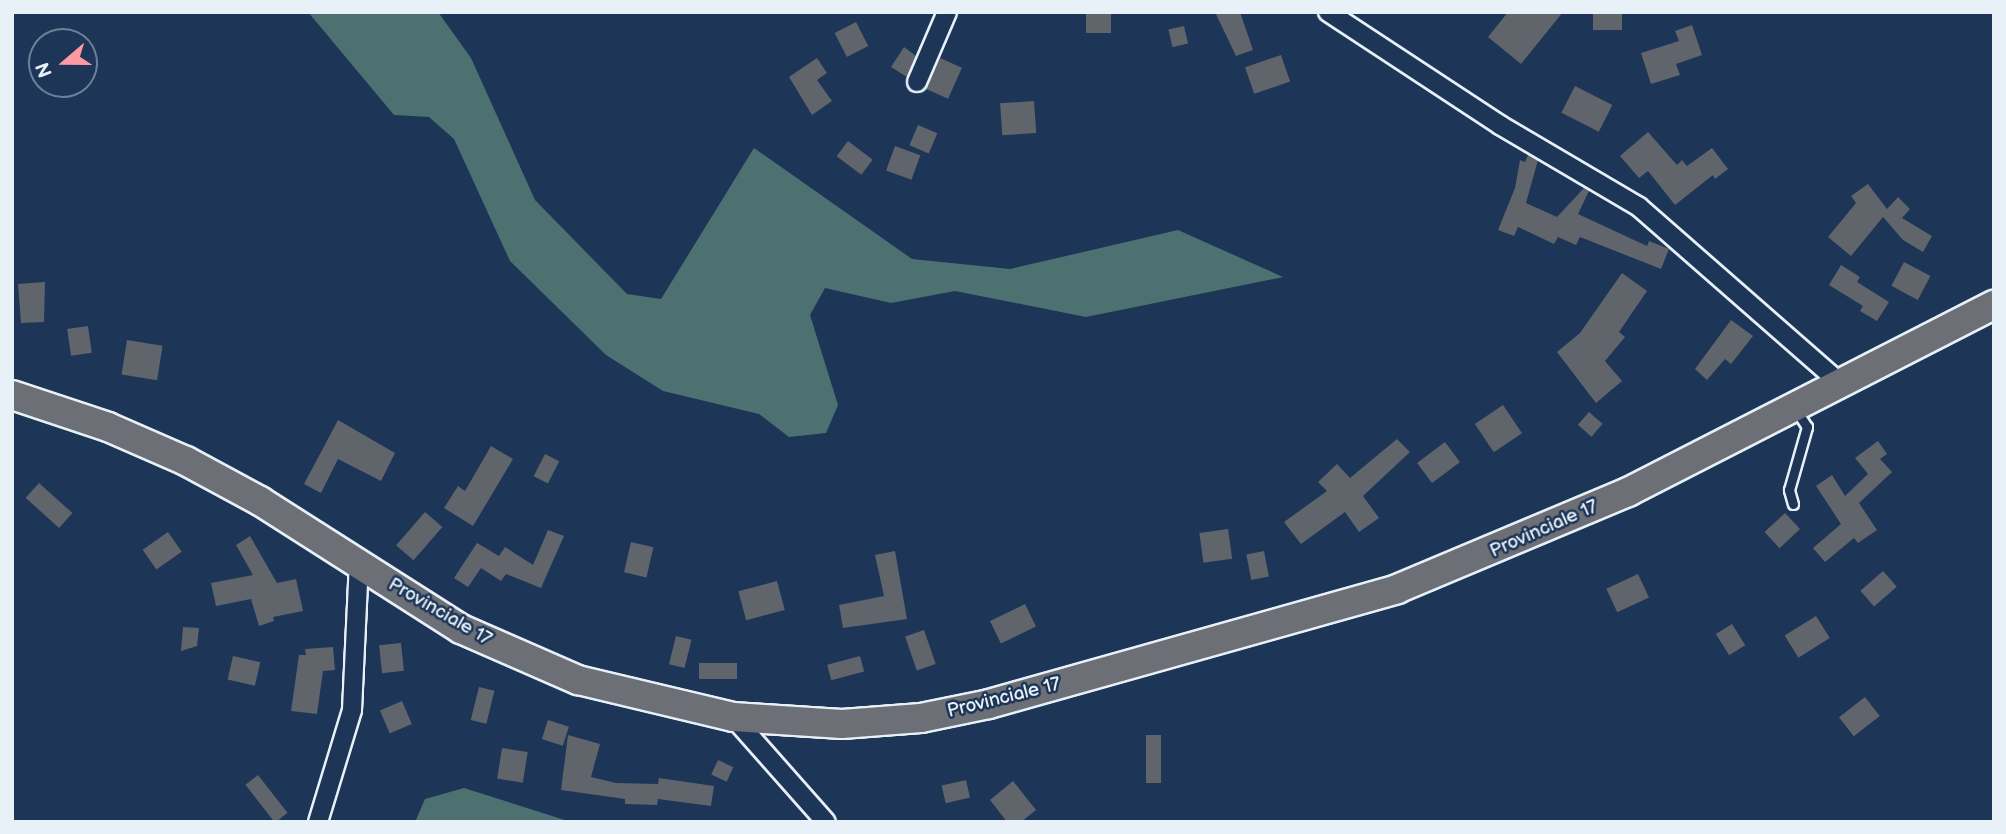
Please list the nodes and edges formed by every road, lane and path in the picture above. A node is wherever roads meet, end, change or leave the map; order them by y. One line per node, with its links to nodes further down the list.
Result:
1 (947, 12): 3 (street)
2 (1328, 12): 5 (street)
3 (917, 82)
4 (1994, 305): 5 (main road, Provinciale 17)
5 (1842, 385): 7 (main road, Provinciale 17)
6 (12, 396): 9 (main road, Provinciale 17)
7 (1795, 408): 8 (lane); 10 (main road, Provinciale 17)
8 (1793, 504)
9 (359, 563): 10 (main road, Provinciale 17); 11 (street)
10 (733, 717): 12 (street)
11 (318, 822)
12 (826, 822)

